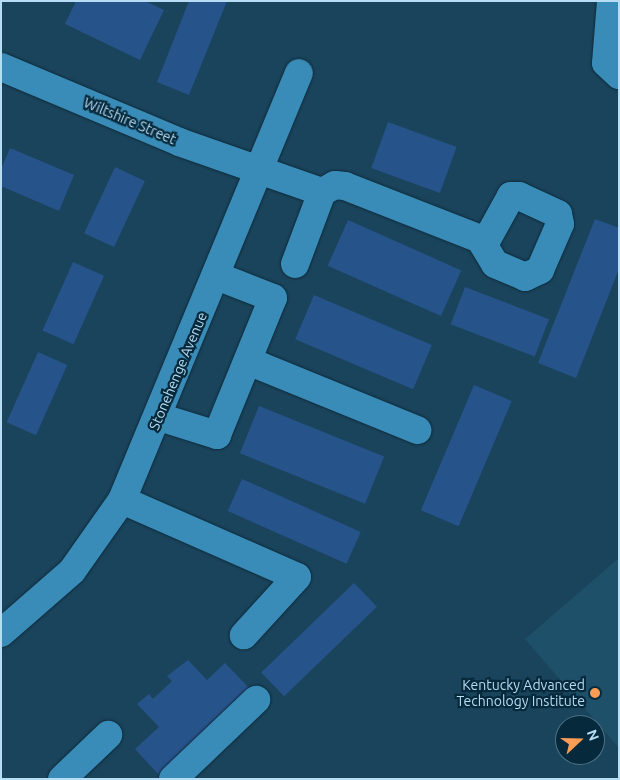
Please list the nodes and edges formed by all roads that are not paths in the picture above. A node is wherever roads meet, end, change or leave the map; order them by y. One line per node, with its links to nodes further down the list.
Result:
1 (611, 1): 4 (street)
2 (1, 67): 5 (street, Wiltshire Street)
3 (299, 73): 5 (street, Stonehenge Avenue)
4 (619, 74)
5 (262, 170): 6 (street, Wiltshire Street); 9 (street, Stonehenge Avenue)
6 (322, 192): 7 (street); 8 (street)
7 (484, 245)
8 (296, 264)
9 (217, 276): 10 (street); 11 (street, Stonehenge Avenue)
10 (248, 361): 11 (street); 12 (street)
11 (159, 417): 13 (street, Stonehenge Avenue)
12 (418, 430)
13 (122, 500): 14 (street, Stonehenge Avenue); 15 (street)
14 (1, 633)
15 (244, 635)
16 (256, 700): 19 (street)
17 (108, 734): 18 (street)
18 (62, 779)
19 (173, 779)

